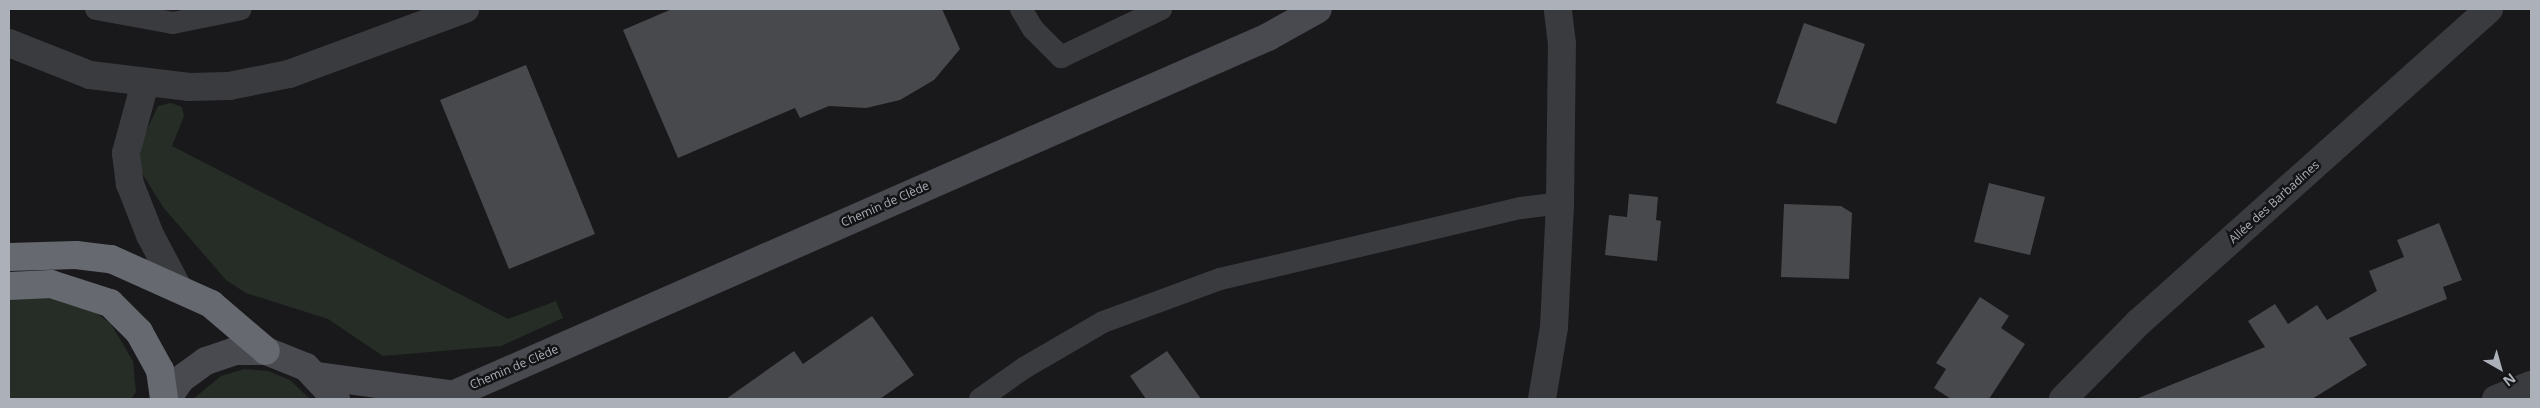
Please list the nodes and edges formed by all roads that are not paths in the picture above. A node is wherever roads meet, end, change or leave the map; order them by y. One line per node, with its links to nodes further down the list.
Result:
1 (96, 9): 2 (lane)
2 (241, 9)
3 (465, 9): 9 (street)
4 (1021, 9): 5 (lane)
5 (1161, 9)
6 (1318, 9): 19 (main road, Chemin de Clède)
7 (1558, 9): 12 (street)
8 (2489, 9): 25 (street, Allée des Barbadines)
9 (415, 17): 11 (street)
10 (9, 43): 11 (street)
11 (145, 83): 15 (street)
12 (1560, 203): 23 (lane); 24 (street)
13 (9, 257): 15 (highway)
14 (9, 286): 20 (highway)
15 (177, 286): 16 (highway)
16 (266, 351): 17 (main road); 21 (main road)
17 (318, 376): 19 (main road, Chemin de Clède); 22 (main road)
18 (2531, 385): 26 (street)
19 (446, 397)
20 (164, 399)
21 (167, 399)
22 (336, 399)
23 (980, 399)
24 (1542, 399)
25 (2063, 399)
26 (2496, 399)

